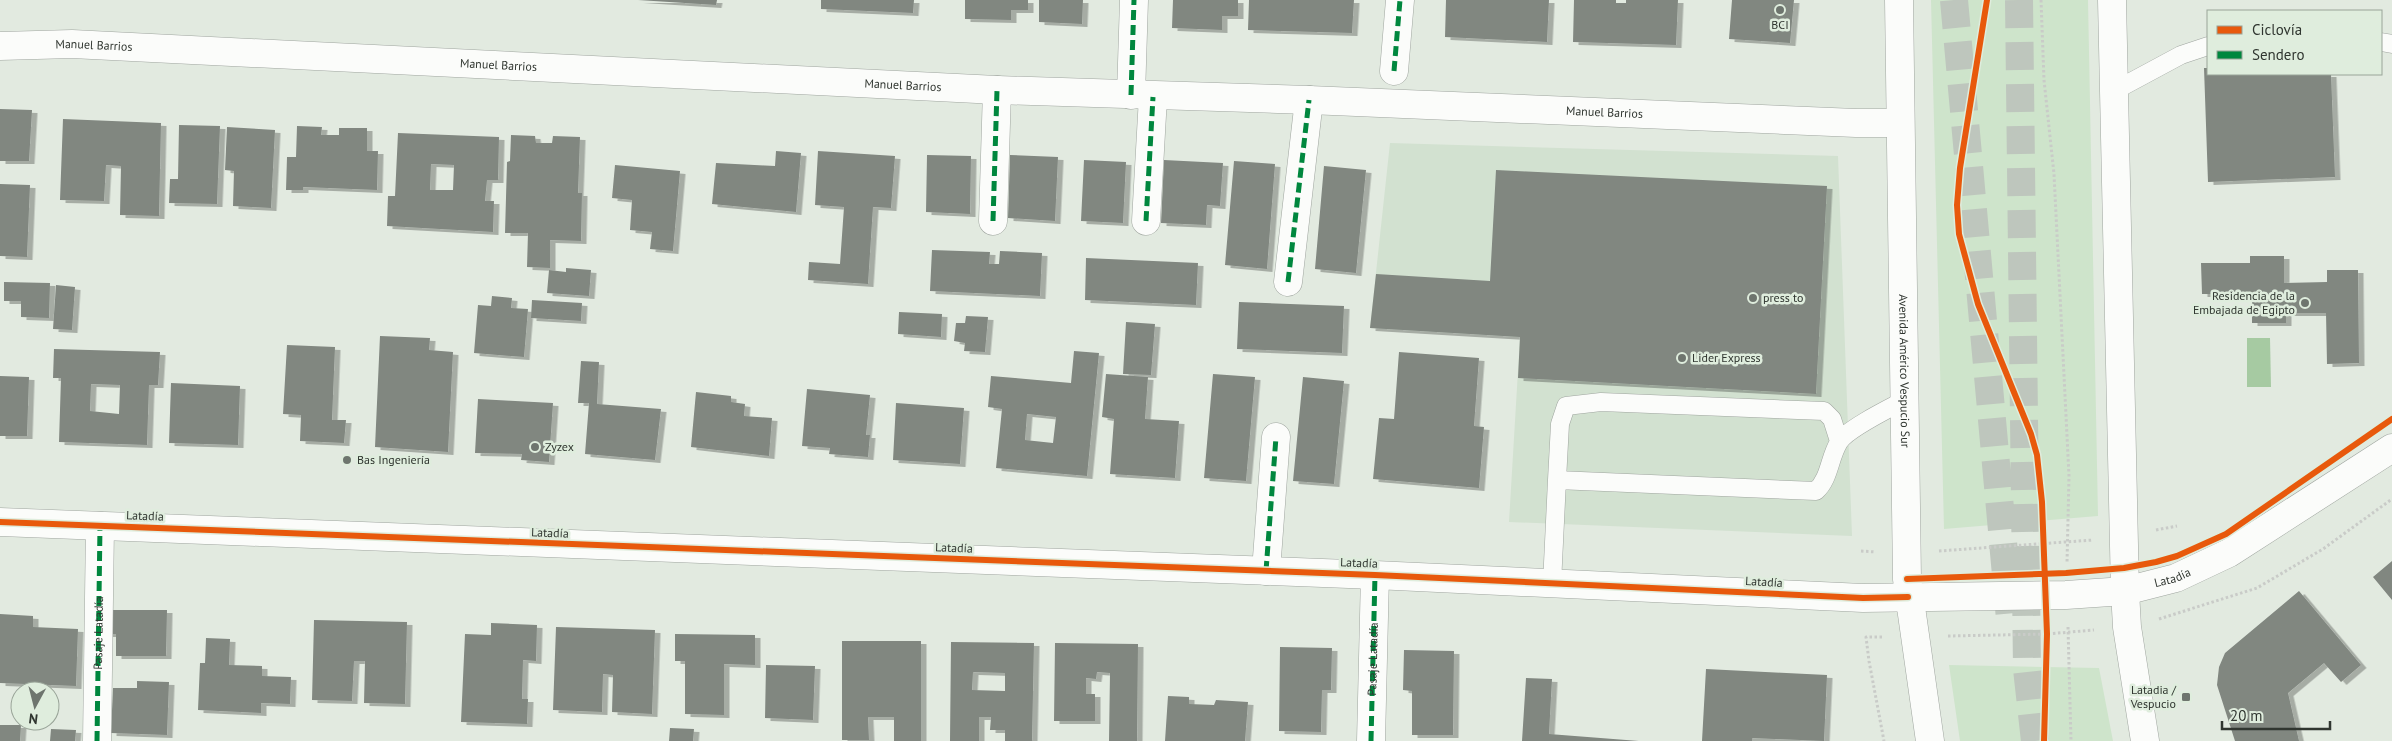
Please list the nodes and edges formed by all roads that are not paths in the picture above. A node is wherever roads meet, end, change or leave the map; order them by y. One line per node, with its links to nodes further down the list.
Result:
1 (1134, 0): 10 (street)
2 (1400, 0): 7 (street)
3 (1899, 0): 12 (street, Avenida Américo Vespucio Sur)
4 (2112, 0): 9 (street)
5 (0, 46): 8 (street, Manuel Barrios)
6 (2207, 46): 9 (lane)
7 (1394, 71)
8 (997, 90): 10 (street, Manuel Barrios); 13 (street)
9 (2114, 91): 26 (street)
10 (1142, 96): 11 (street, Manuel Barrios); 14 (street)
11 (1309, 100): 12 (street, Manuel Barrios); 15 (street)
12 (1900, 123): 16 (street, Avenida Américo Vespucio Sur)
13 (993, 221)
14 (1146, 221)
15 (1288, 282)
16 (1905, 400): 18 (lane); 27 (street, Avenida Américo Vespucio Sur)
17 (1276, 437): 23 (street)
18 (1839, 441): 20 (lane); 20 (lane)
19 (2392, 448): 26 (street, Latadía)
20 (1557, 480): 25 (lane)
21 (0, 522): 22 (street, Latadía)
22 (100, 526): 23 (street, Latadía); 28 (street, Pasaje Latadía)
23 (1266, 571): 24 (street, Latadía)
24 (1375, 575): 25 (street, Latadía); 29 (street, Pasaje Latadía)
25 (1552, 584): 27 (street, Latadía)
26 (2125, 591): 27 (street, Latadía); 31 (street)
27 (1908, 597): 30 (street, Avenida Américo Vespucio Sur)
28 (97, 741)
29 (1371, 741)
30 (1930, 741)
31 (2145, 741)

